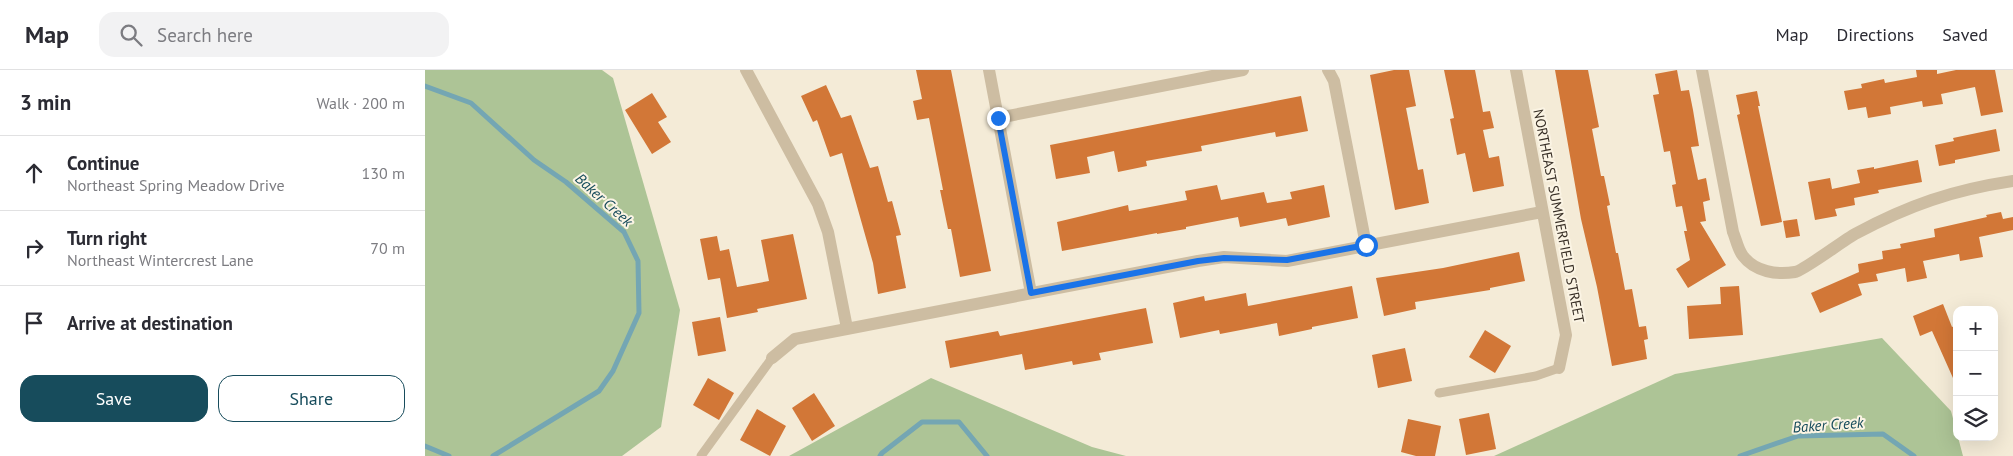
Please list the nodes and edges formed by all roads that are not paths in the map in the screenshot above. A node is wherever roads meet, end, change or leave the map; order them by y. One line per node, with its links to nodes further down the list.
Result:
1 (746, 70): 12 (street)
2 (989, 70): 7 (street)
3 (1243, 70): 7 (street)
4 (1328, 70): 10 (street)
5 (1516, 70): 9 (street, NORTHEAST SUMMERFIELD STREET)
6 (1702, 70): 8 (street)
7 (998, 118): 11 (street)
8 (2013, 181)
9 (1542, 212): 10 (street); 14 (street, NORTHEAST SUMMERFIELD STREET)
10 (1366, 245): 11 (street)
11 (1031, 293): 12 (street)
12 (847, 328): 13 (street)
13 (772, 358): 16 (lane)
14 (1559, 368): 15 (lane)
15 (1439, 393)
16 (701, 456)

